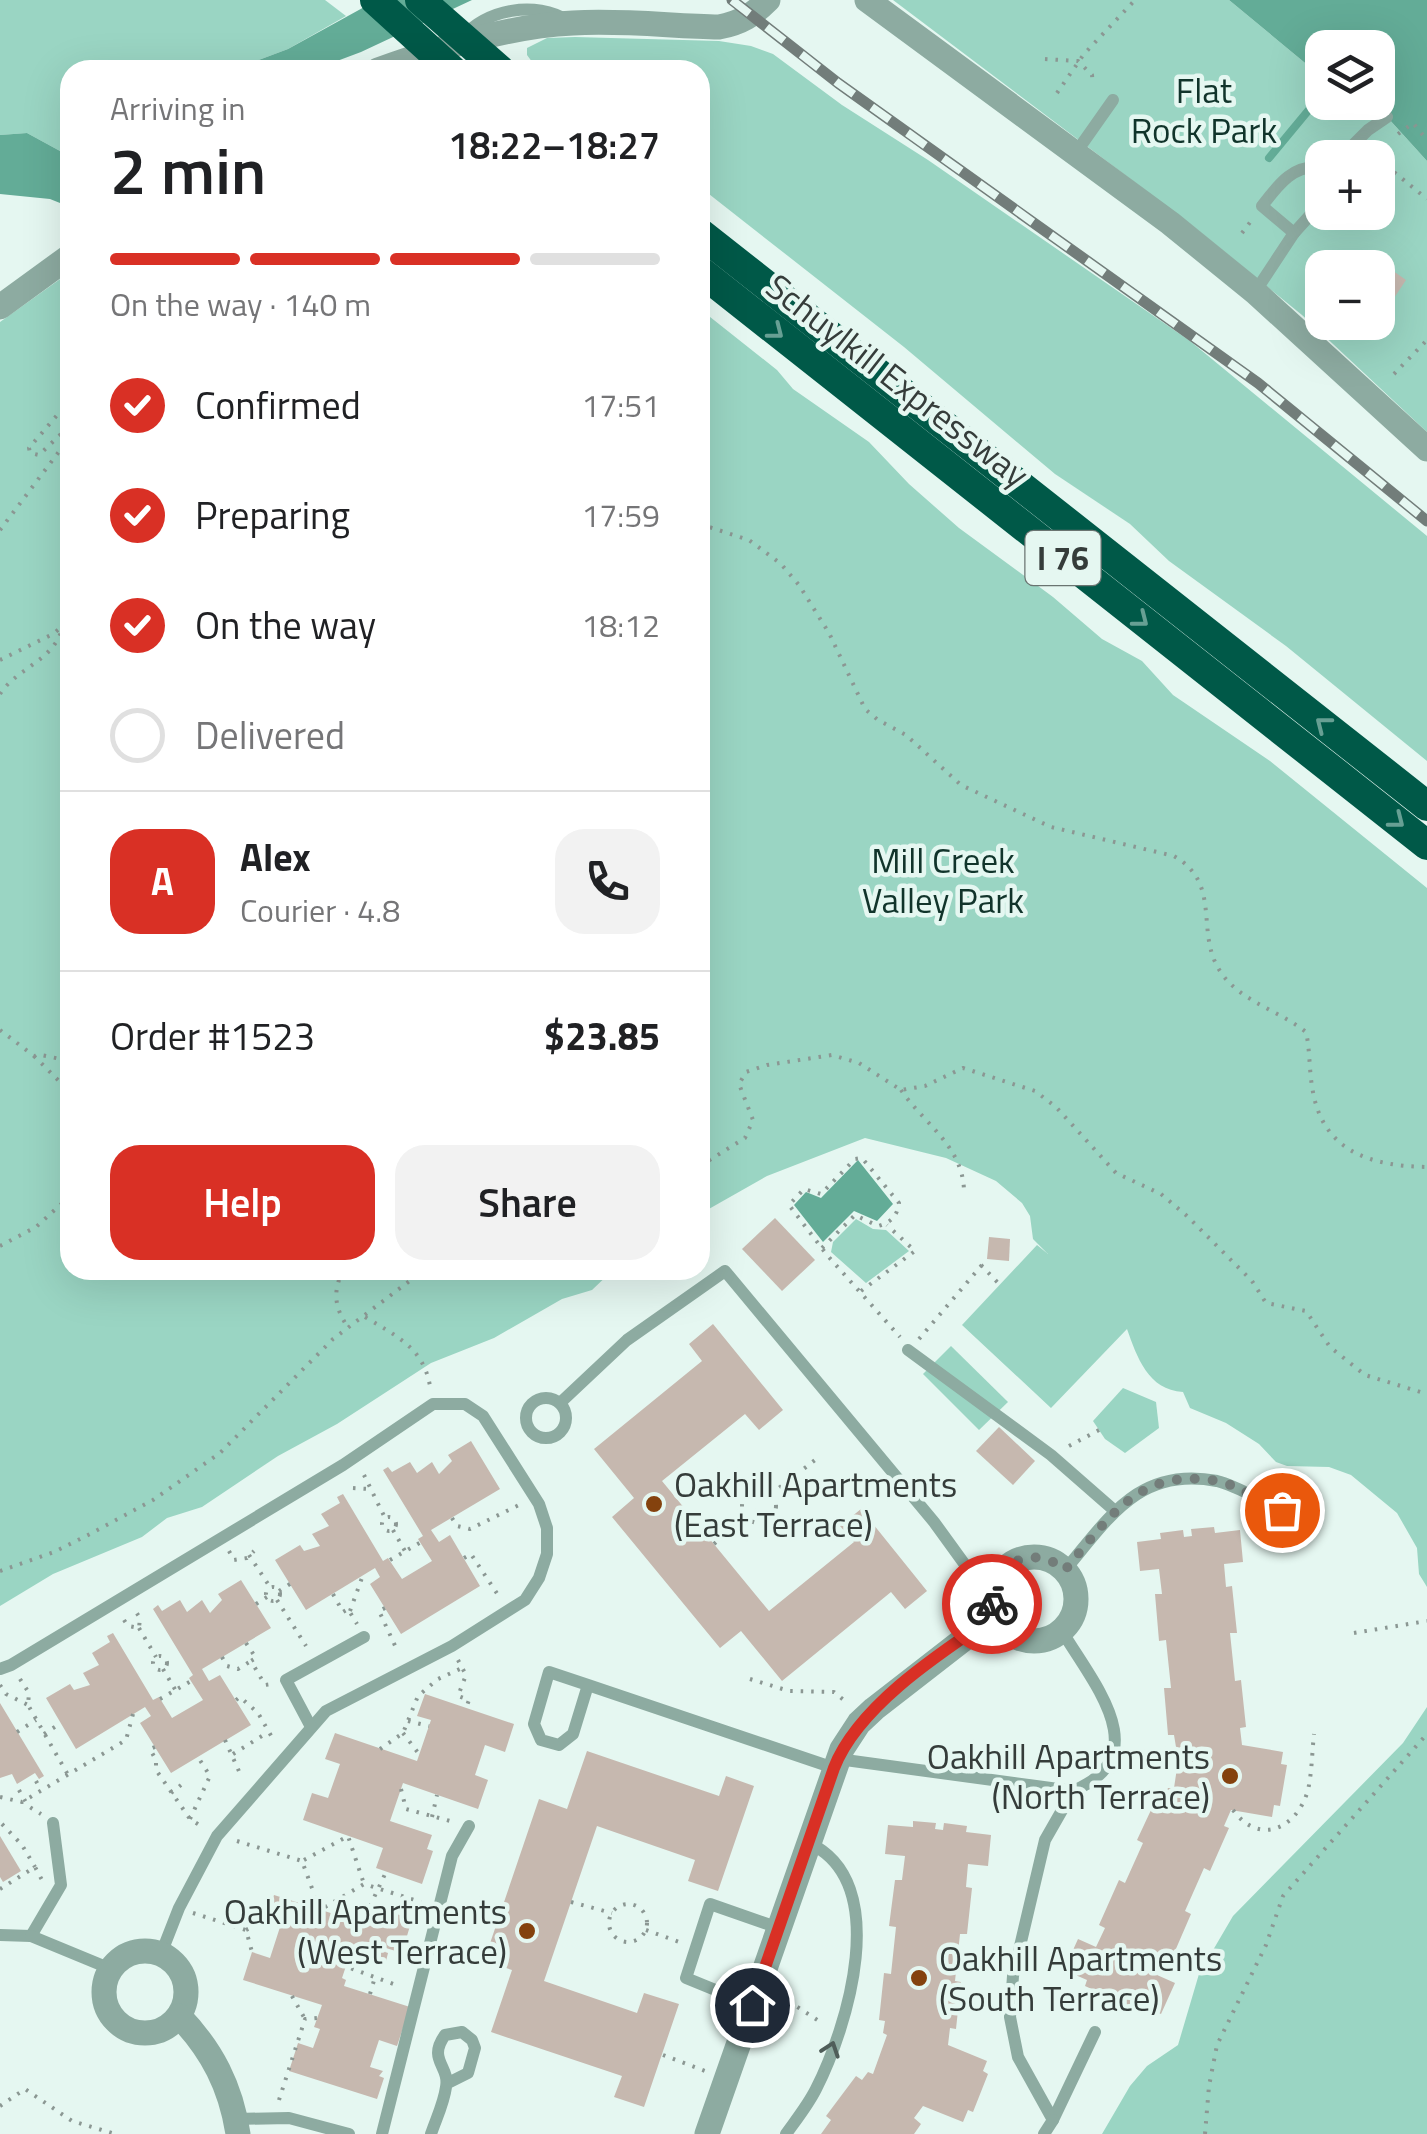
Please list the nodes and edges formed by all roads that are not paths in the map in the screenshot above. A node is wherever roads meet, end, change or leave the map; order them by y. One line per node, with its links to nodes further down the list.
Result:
1 (374, 0): 5 (highway)
2 (420, 0): 6 (highway)
3 (768, 0): 5 (street)
4 (866, 0): 10 (street)
5 (454, 58)
6 (489, 60)
7 (1113, 100): 10 (lane)
8 (1384, 120): 9 (lane)
9 (1361, 140)
10 (1076, 154): 17 (street)
11 (1305, 168): 13 (lane)
12 (1305, 221): 13 (lane)
13 (1294, 233): 17 (lane)
14 (710, 241): 20 (highway, Schuylkill Expressway / I 76, one-way to 14)
15 (60, 263): 18 (street)
16 (710, 279): 21 (highway, Schuylkill Expressway / I 76, one-way to 21)
17 (1255, 292): 19 (street)
18 (0, 308)
19 (1427, 449)
20 (1427, 806)
21 (1427, 844)
22 (908, 1350): 25 (lane)
23 (560, 1403): 27 (lane)
24 (1282, 1510): 25 (lane)
25 (1114, 1511): 26 (lane)
26 (1065, 1570): 27 (street); 28 (street)
27 (993, 1609): 28 (street); 33 (street)
28 (1062, 1631): 34 (lane)
29 (364, 1637): 32 (lane)
30 (6, 1667): 32 (lane)
31 (588, 1685): 31 (lane); 33 (lane)
32 (311, 1728): 41 (lane)
33 (836, 1764): 34 (lane); 37 (street)
34 (1073, 1791): 47 (lane)
35 (53, 1823): 40 (lane)
36 (469, 1826): 50 (lane)
37 (809, 1843): 38 (street); 53 (lane, one-way to 37)
38 (779, 1928): 43 (street); 43 (lane)
39 (0, 1935): 40 (lane)
40 (31, 1936): 42 (lane)
41 (162, 1954): 42 (street); 44 (street)
42 (110, 1969): 44 (street)
43 (752, 2005): 52 (street)
44 (179, 2016): 48 (street)
45 (1096, 2032): 47 (lane)
46 (448, 2083): 51 (lane)
47 (1053, 2120): 54 (lane)
48 (237, 2127): 49 (lane)
49 (350, 2134)
50 (382, 2134)
51 (431, 2134)
52 (707, 2134)
53 (786, 2134)
54 (1044, 2134)

